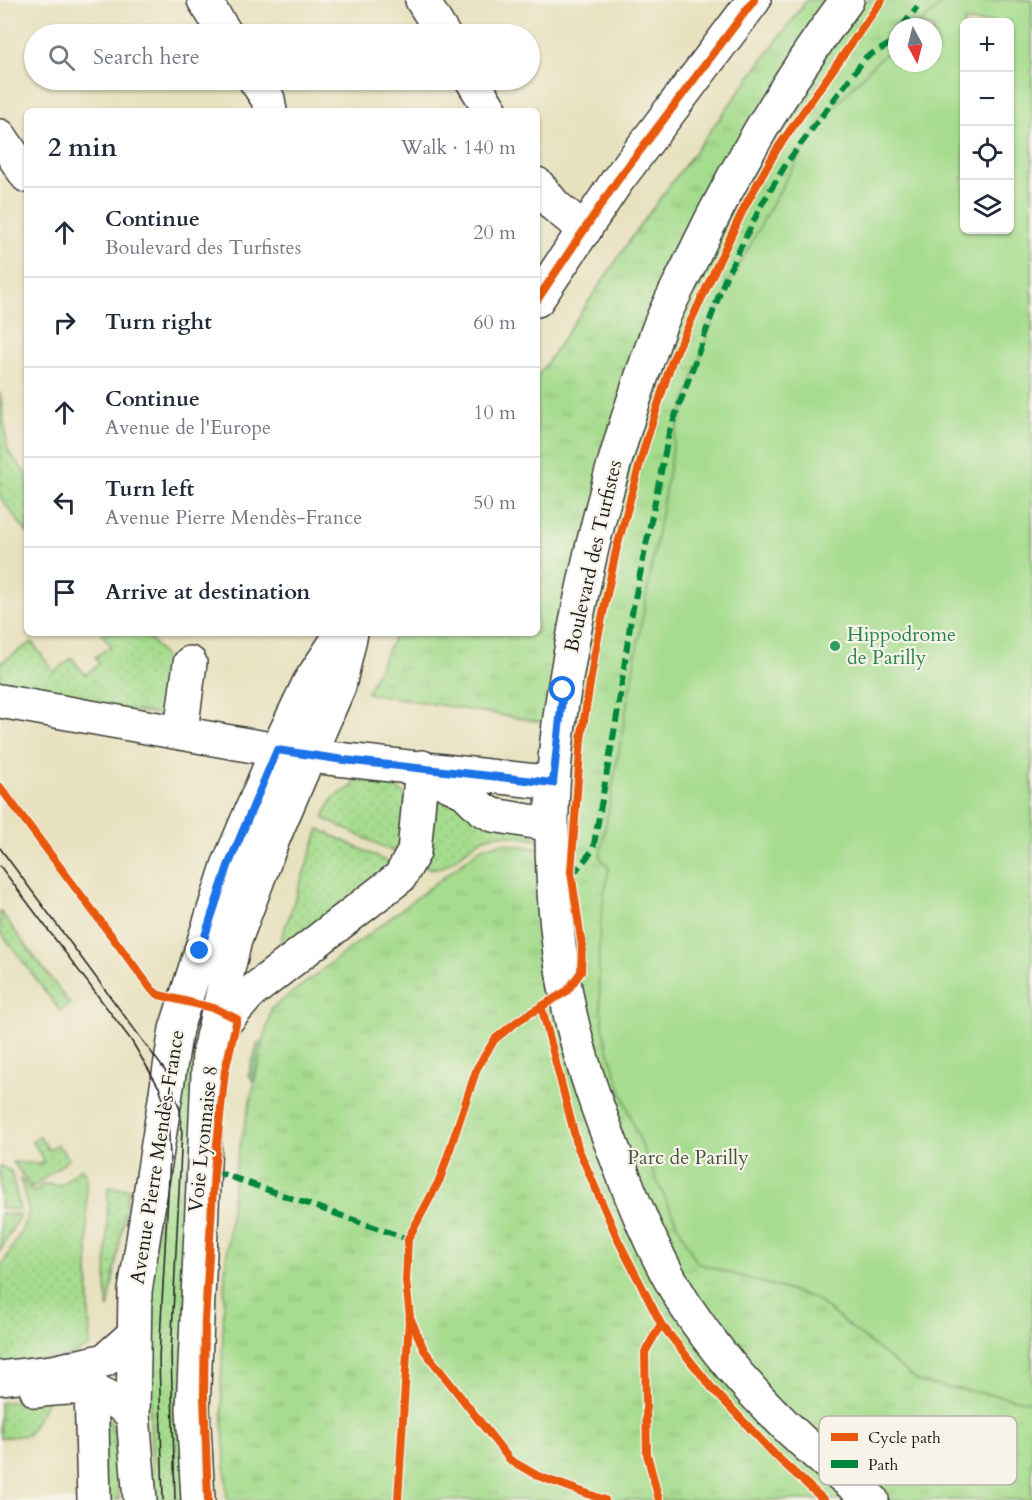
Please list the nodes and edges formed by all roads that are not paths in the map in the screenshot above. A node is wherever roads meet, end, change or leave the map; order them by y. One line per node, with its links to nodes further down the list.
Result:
1 (204, 0): 5 (main road)
2 (422, 0): 6 (main road)
3 (754, 0): 14 (main road)
4 (847, 0): 24 (main road, Boulevard des Turfistes)
5 (220, 24)
6 (437, 24)
7 (262, 90): 9 (main road)
8 (478, 90): 10 (main road)
9 (270, 108)
10 (489, 108)
11 (0, 136): 12 (main road)
12 (24, 172)
13 (540, 188): 14 (main road)
14 (585, 231): 15 (main road)
15 (540, 296)
16 (340, 636): 21 (main road, Avenue Pierre Mendès-France)
17 (350, 636): 22 (main road, Avenue Pierre Mendès-France)
18 (190, 663): 20 (main road)
19 (0, 701): 20 (main road)
20 (181, 731): 21 (main road)
21 (277, 750): 22 (main road); 27 (main road, Avenue Pierre Mendès-France)
22 (310, 756): 23 (main road); 26 (main road, Avenue Pierre Mendès-France)
23 (422, 767): 24 (main road); 25 (main road); 26 (main road)
24 (553, 783): 25 (main road, Boulevard des Turfistes)
25 (552, 825): 32 (main road, Boulevard des Turfistes)
26 (212, 1037): 36 (main road, Avenue Pierre Mendès-France)
27 (132, 1336): 28 (main road); 31 (main road, Avenue Pierre Mendès-France)
28 (0, 1378)
29 (91, 1388): 30 (main road); 31 (main road); 34 (main road)
30 (0, 1396)
31 (133, 1414): 35 (main road, Avenue Pierre Mendès-France)
32 (819, 1456)
33 (854, 1485): 37 (main road, Boulevard des Turfistes)
34 (94, 1500)
35 (140, 1500)
36 (198, 1500)
37 (872, 1500)

